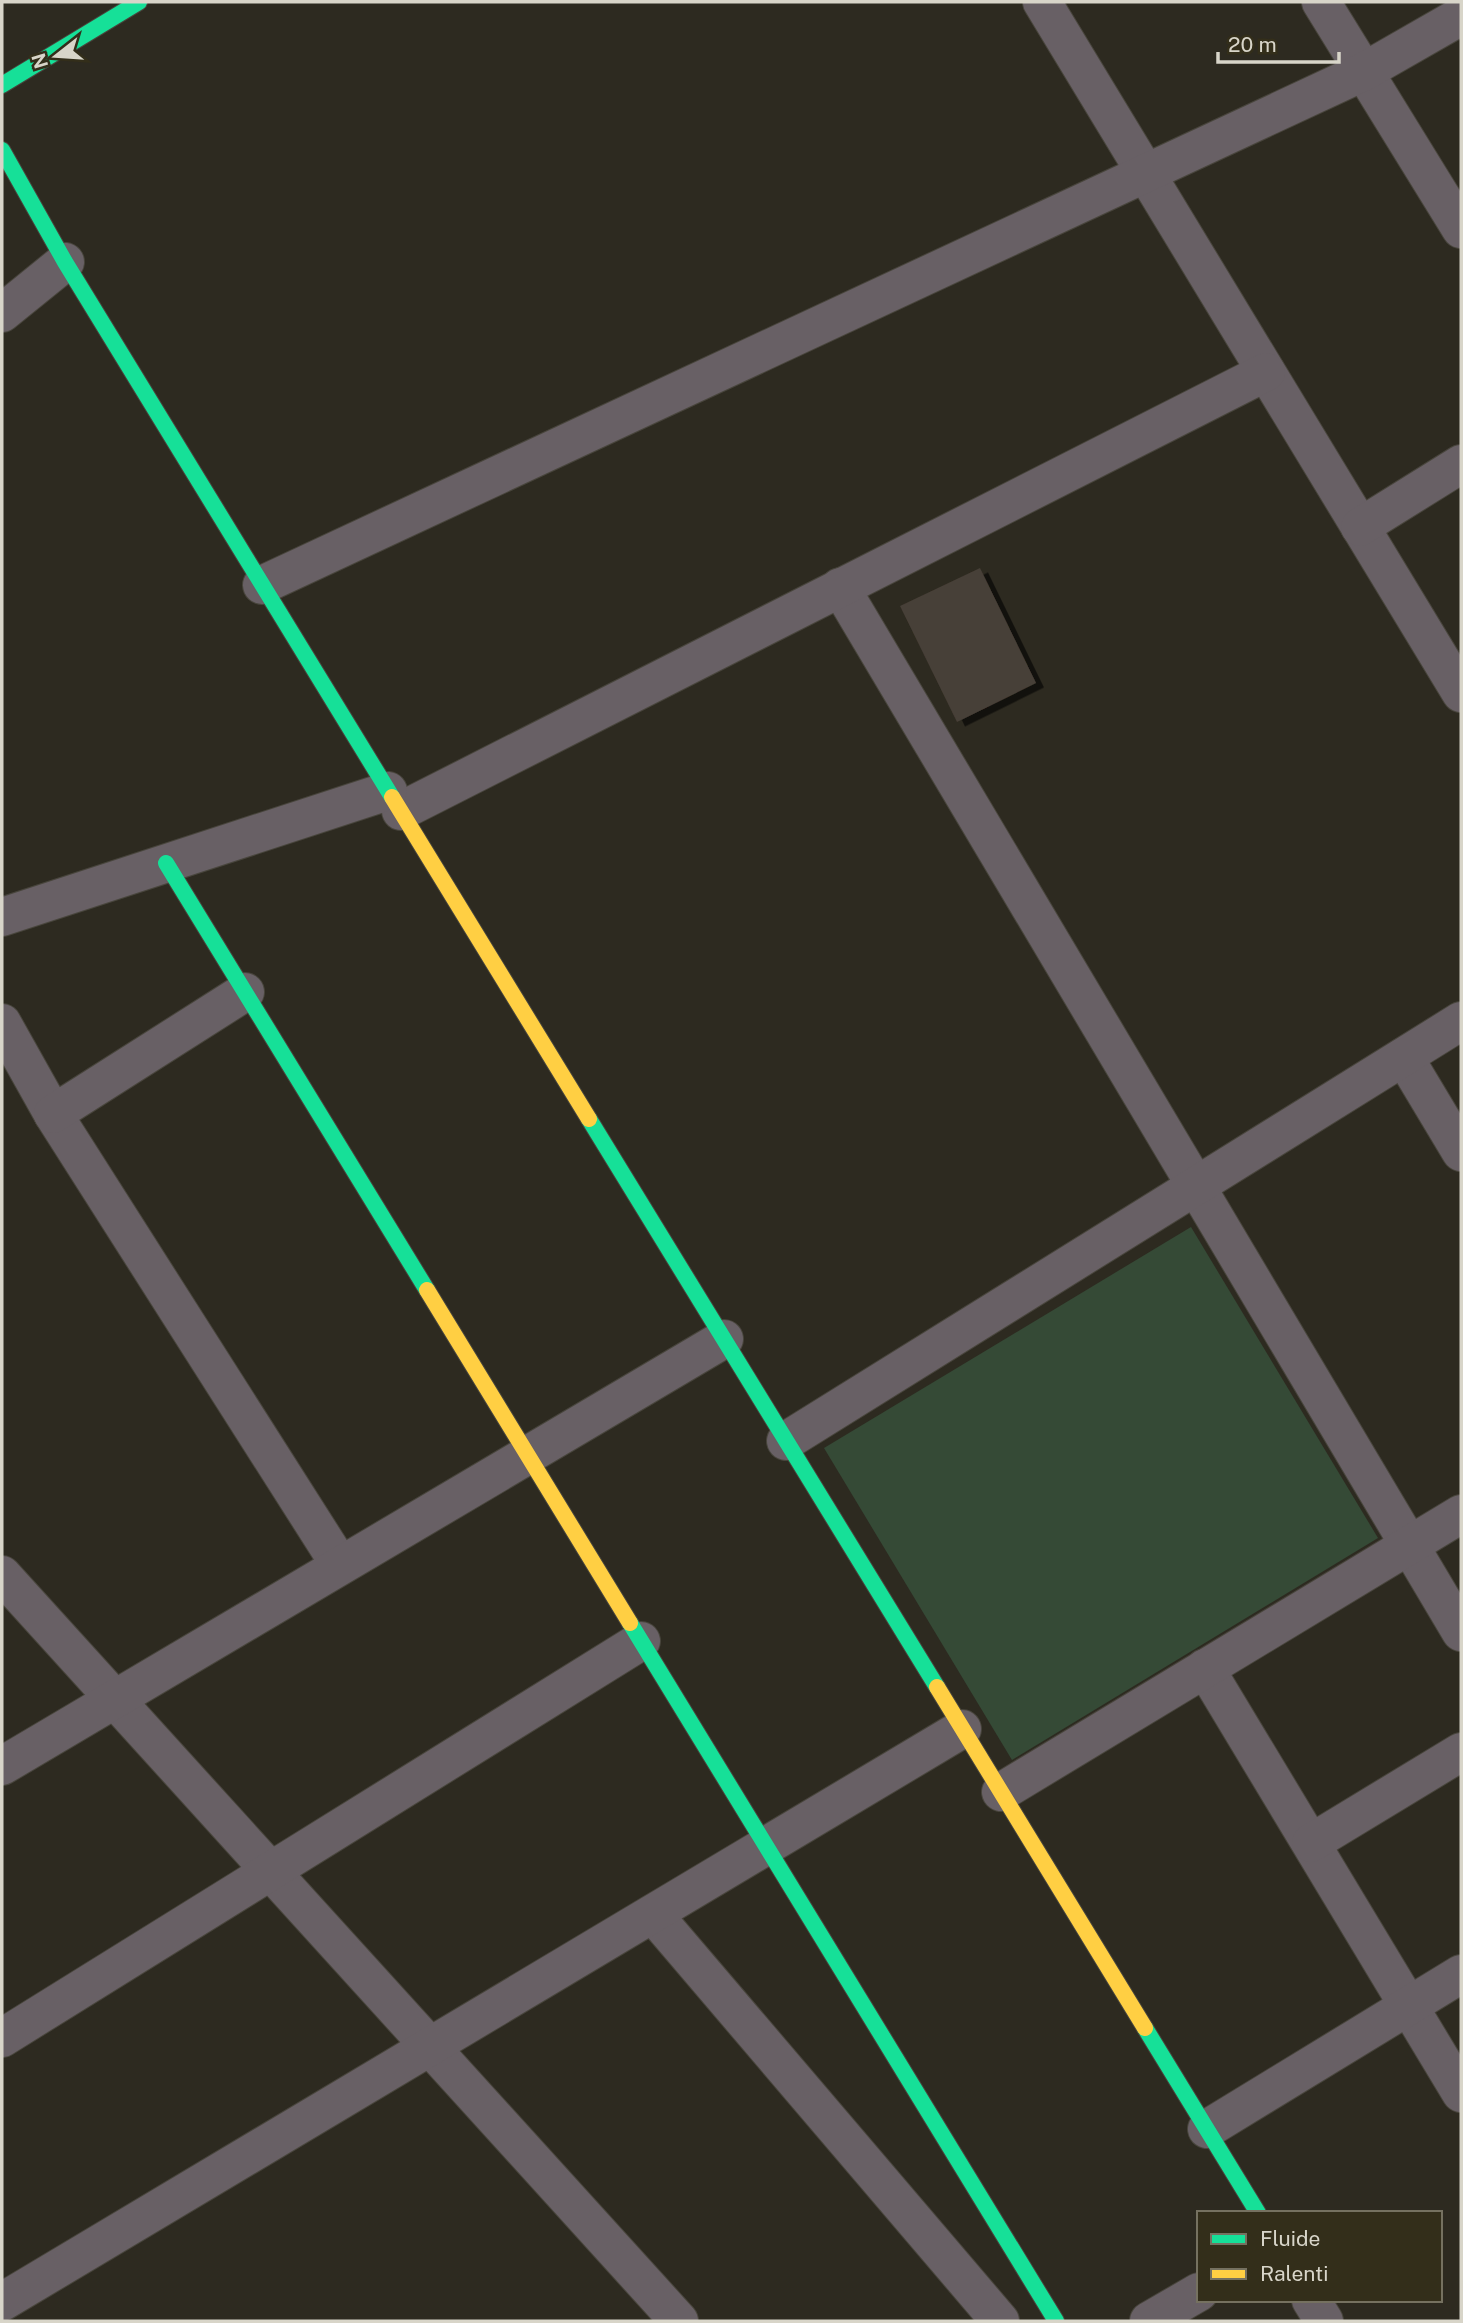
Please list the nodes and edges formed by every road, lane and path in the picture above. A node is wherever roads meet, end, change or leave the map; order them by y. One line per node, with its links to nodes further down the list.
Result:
1 (139, 2): 6 (street)
2 (1042, 2): 8 (street)
3 (1321, 2): 5 (street)
4 (1461, 16): 5 (street)
5 (1365, 71): 8 (street); 9 (street)
6 (2, 85)
7 (4, 161): 10 (street)
8 (1145, 173): 12 (street); 15 (street)
9 (1461, 229)
10 (65, 262): 11 (street); 15 (street)
11 (2, 313)
12 (1266, 372): 14 (street); 16 (street)
13 (1461, 464): 14 (street)
14 (1360, 527): 17 (street)
15 (262, 585): 18 (street)
16 (840, 587): 18 (street); 27 (street)
17 (1461, 693)
18 (394, 801): 19 (street); 28 (street)
19 (166, 863): 20 (street); 21 (street)
20 (2, 917)
21 (245, 992): 25 (street); 30 (street)
22 (1461, 1021): 24 (street)
23 (2, 1023): 25 (street)
24 (1404, 1057): 26 (street); 27 (street)
25 (53, 1114): 33 (street)
26 (1461, 1152)
27 (1196, 1186): 29 (street); 32 (street)
28 (724, 1339): 29 (street); 30 (street)
29 (786, 1441): 39 (street)
30 (528, 1455): 33 (street); 36 (street)
31 (1461, 1514): 32 (street)
32 (1409, 1545): 35 (street); 37 (street)
33 (340, 1566): 38 (street)
34 (2, 1575): 38 (street)
35 (1461, 1632)
36 (641, 1641): 44 (street); 45 (street)
37 (1205, 1668): 42 (street); 43 (street)
38 (115, 1700): 41 (street); 45 (street)
39 (962, 1729): 42 (street); 44 (street)
40 (1461, 1752): 43 (street)
41 (2, 1766)
42 (1000, 1792): 52 (street)
43 (1311, 1843): 48 (street)
44 (766, 1846): 46 (street); 59 (street)
45 (271, 1871): 49 (street); 50 (street)
46 (653, 1914): 50 (street); 58 (street)
47 (1461, 1974): 48 (street)
48 (1409, 2006): 51 (street); 52 (street)
49 (2, 2038)
50 (430, 2046): 55 (street); 57 (street)
51 (1461, 2093)
52 (1207, 2129): 53 (street)
53 (1257, 2211)
54 (1197, 2293): 60 (street)
55 (2, 2302)
56 (1312, 2302): 61 (street)
57 (679, 2321)
58 (1000, 2321)
59 (1056, 2321)
60 (1149, 2321)
61 (1324, 2321)

